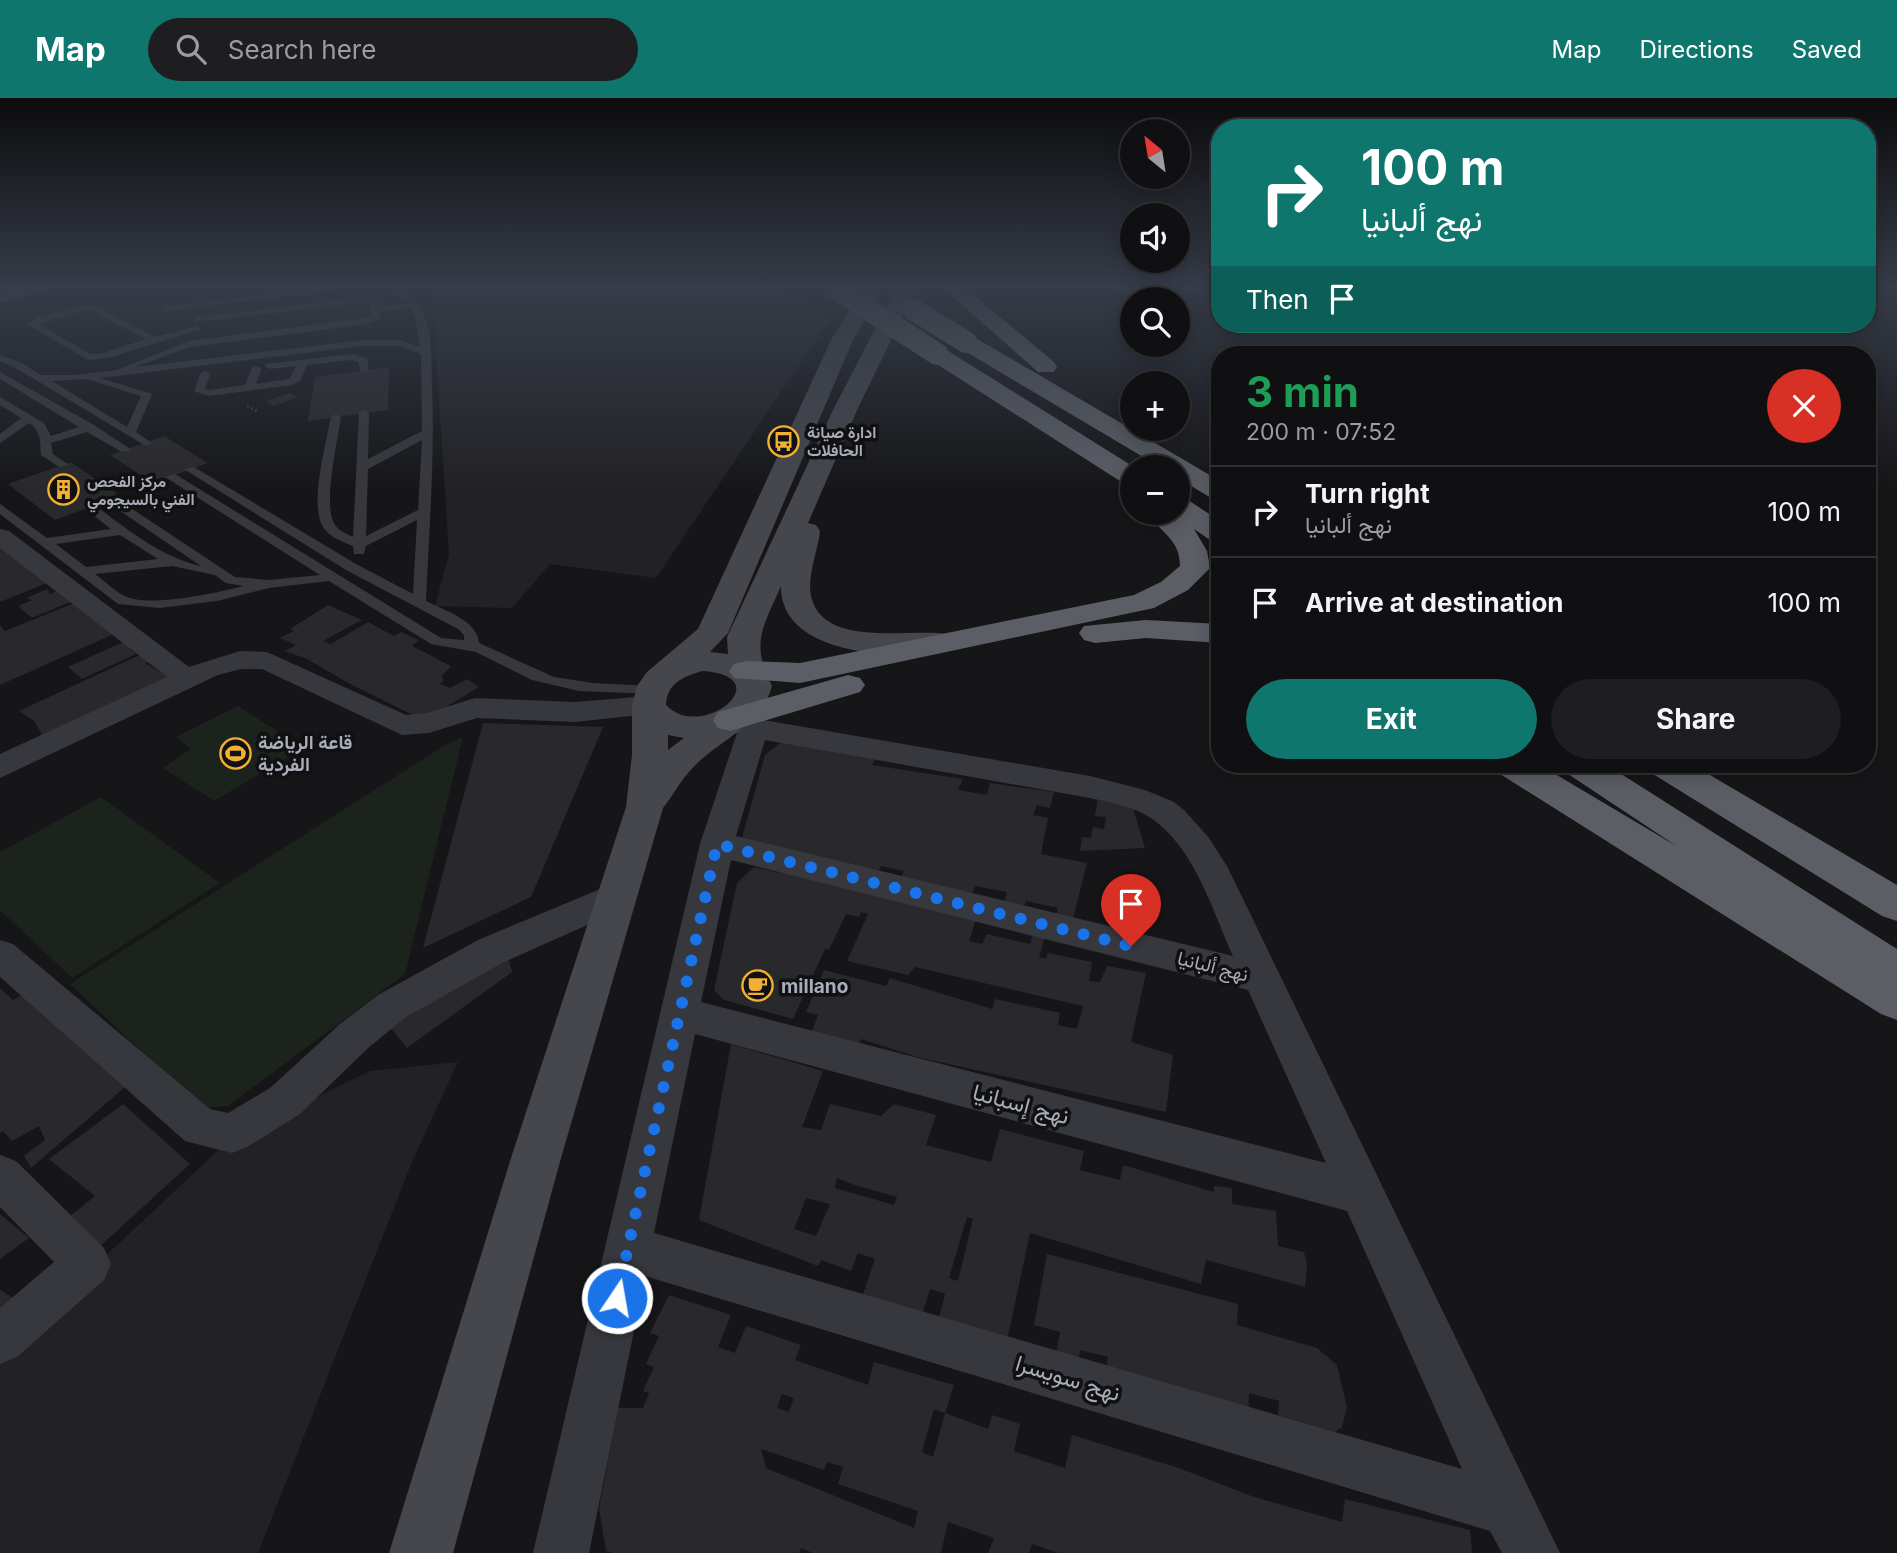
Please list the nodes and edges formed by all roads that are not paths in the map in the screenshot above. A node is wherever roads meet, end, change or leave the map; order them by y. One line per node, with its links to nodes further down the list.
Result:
1 (84, 355): 2 (lane)
2 (107, 355)
3 (161, 355): 20 (lane)
4 (193, 355): 15 (lane)
5 (269, 355): 15 (lane)
6 (425, 355): 31 (lane)
7 (835, 355): 76 (main road)
8 (873, 355): 50 (main road)
9 (938, 355): 33 (highway, bridge)
10 (988, 355): 39 (highway, bridge)
11 (1032, 355): 40 (highway)
12 (0, 358): 24 (lane)
13 (328, 359): 14 (lane); 16 (lane); 19 (lane)
14 (303, 362): 17 (lane); 25 (lane)
15 (192, 364): 18 (lane)
16 (342, 367)
17 (257, 368): 21 (lane); 25 (lane)
18 (136, 370): 20 (lane); 21 (lane)
19 (365, 370)
20 (120, 372): 23 (lane)
21 (205, 374): 25 (lane)
22 (0, 375): 30 (lane)
23 (88, 376): 24 (lane); 32 (lane)
24 (41, 378): 32 (lane)
25 (249, 388)
26 (0, 400): 28 (lane)
27 (364, 413): 42 (lane)
28 (29, 417): 34 (lane); 35 (lane)
29 (336, 417): 61 (lane)
30 (90, 427): 35 (lane); 37 (lane)
31 (429, 432): 42 (lane); 54 (lane)
32 (130, 433): 36 (lane)
33 (1066, 435): 45 (highway); 48 (highway)
34 (0, 440)
35 (46, 441): 38 (lane)
36 (146, 443)
37 (126, 450)
38 (47, 455): 41 (lane); 43 (lane)
39 (1159, 455)
40 (1160, 455)
41 (63, 465)
42 (362, 467): 61 (lane)
43 (42, 468)
44 (190, 469): 62 (lane)
45 (1120, 469)
46 (1190, 474): 49 (highway)
47 (171, 477): 63 (lane)
48 (1120, 483)
49 (1211, 487)
50 (808, 492): 72 (main road); 74 (main road)
51 (111, 499): 67 (lane)
52 (89, 507): 58 (lane)
53 (0, 508): 60 (lane)
54 (425, 511): 61 (lane); 70 (lane)
55 (1190, 514): 57 (highway)
56 (1176, 525): 72 (highway)
57 (1211, 528)
58 (123, 531): 60 (lane); 64 (lane)
59 (0, 536): 75 (street)
60 (43, 542): 66 (lane)
61 (359, 544): 65 (lane)
62 (323, 550): 63 (lane); 65 (lane)
63 (305, 559): 68 (lane)
64 (170, 562): 66 (lane); 67 (lane)
65 (351, 567): 70 (lane)
66 (82, 571): 69 (lane)
67 (219, 573): 69 (lane)
68 (333, 576): 69 (lane); 73 (lane)
69 (266, 585)
70 (419, 603): 73 (lane)
71 (1211, 633): 77 (highway)
72 (942, 642): 74 (highway)
73 (472, 645): 76 (lane)
74 (746, 671): 76 (main road); 77 (main road)
75 (187, 679): 76 (street); 78 (street)
76 (655, 694): 77 (main road); 82 (main road)
77 (742, 724): 82 (main road); 83 (street); 88 (street)
78 (2, 762)
79 (1526, 773): 89 (highway)
80 (1593, 773): 87 (highway)
81 (1679, 773): 85 (highway)
82 (645, 807): 84 (main road)
83 (717, 844): 88 (street, نهج ألبانيا); 90 (street)
84 (617, 896): 86 (street); 96 (main road)
85 (1897, 905)
86 (0, 955)
87 (1897, 971)
88 (1261, 978): 92 (street)
89 (1897, 1001)
90 (679, 1013): 92 (street, نهج إسبانيا); 93 (street)
91 (0, 1175): 94 (street)
92 (1362, 1194): 95 (street)
93 (628, 1248): 95 (street, نهج سويسرا); 97 (street)
94 (0, 1340)
95 (1508, 1509): 98 (street)
96 (421, 1553)
97 (561, 1553)
98 (1532, 1553)

